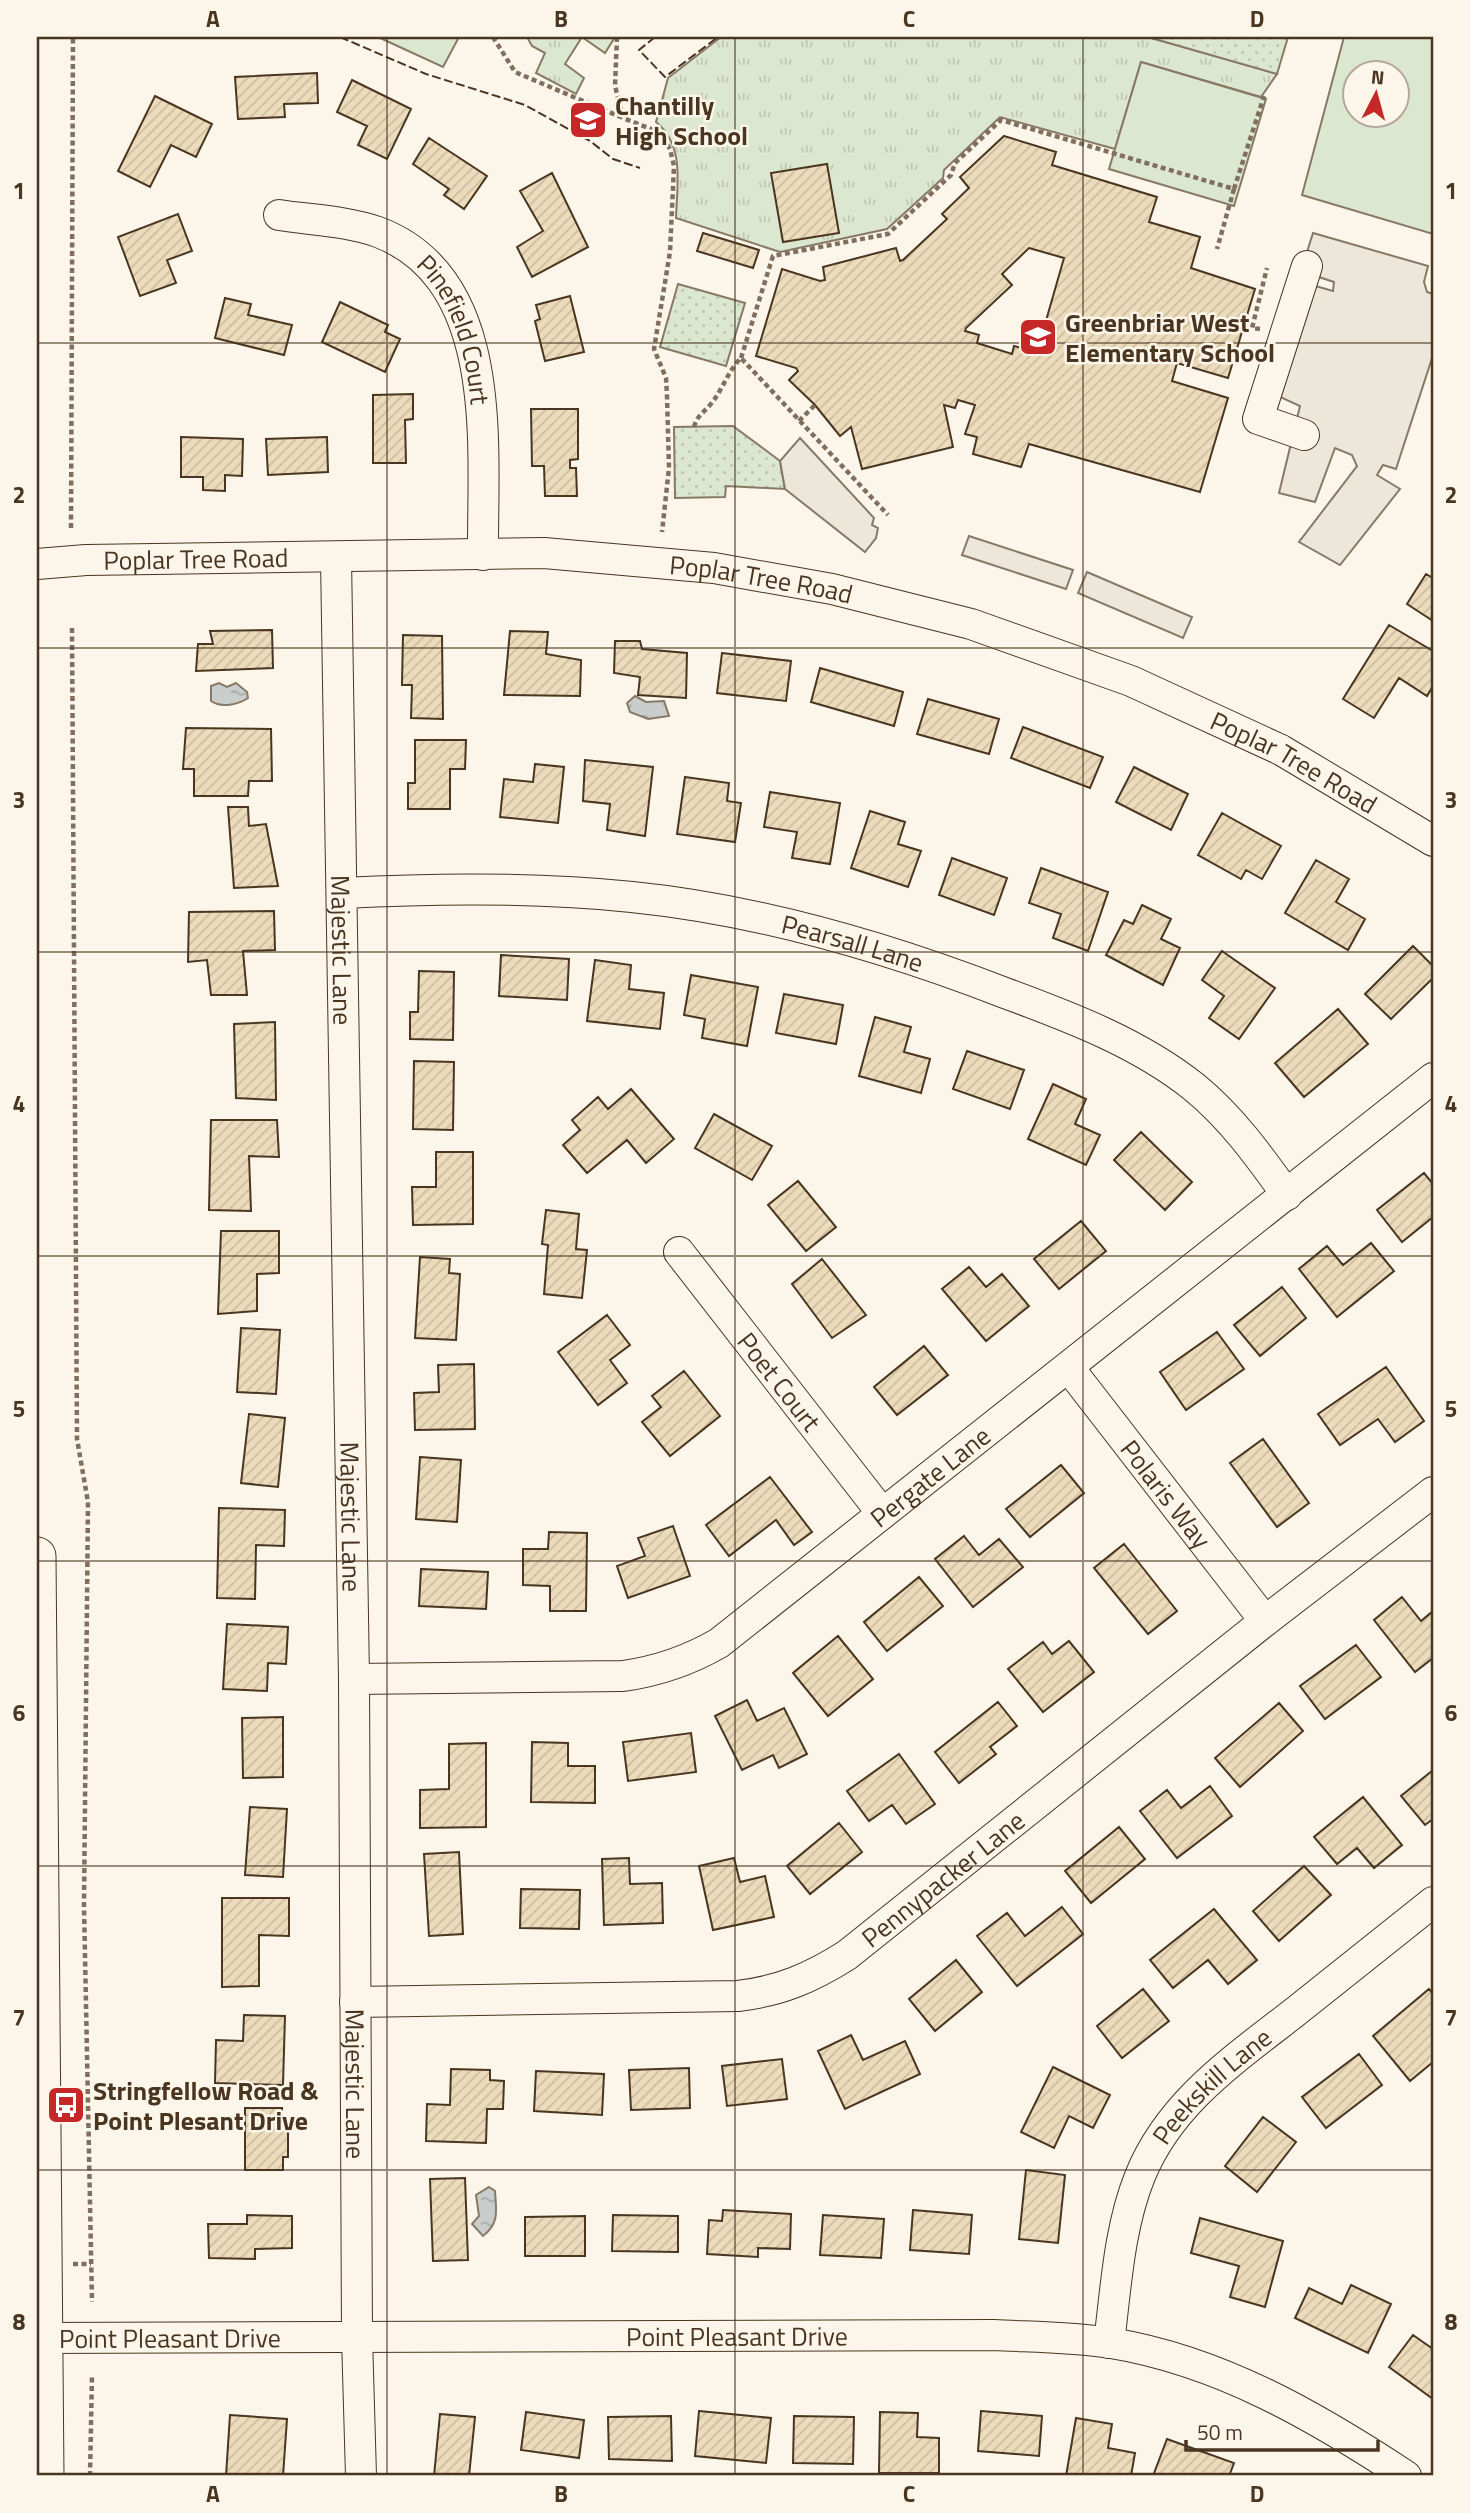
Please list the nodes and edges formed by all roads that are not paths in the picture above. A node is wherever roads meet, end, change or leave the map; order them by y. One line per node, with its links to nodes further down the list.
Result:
1 (278, 215): 4 (street, Pinefield Court)
2 (1307, 266): 3 (street)
3 (1304, 436)
4 (483, 555): 5 (street, Poplar Tree Road); 7 (street, Poplar Tree Road)
5 (336, 558): 6 (street, Poplar Tree Road); 8 (street, Majestic Lane)
6 (37, 564)
7 (1430, 831)
8 (342, 893): 10 (street, Pearsall Lane); 17 (street, Majestic Lane)
9 (1433, 1078): 10 (street, Pergate Lane)
10 (1287, 1195): 12 (street, Pergate Lane)
11 (678, 1252): 14 (street, Poet Court)
12 (1069, 1368): 14 (street, Pergate Lane); 16 (street, Polaris Way)
13 (1433, 1492): 16 (street, Pennypacker Lane)
14 (882, 1513): 17 (street, Pergate Lane)
15 (37, 1556): 21 (main road)
16 (1265, 1621): 19 (street, Pennypacker Lane)
17 (354, 1679): 19 (street, Majestic Lane)
18 (1433, 1902): 22 (street, Peekskill Lane)
19 (355, 2002): 20 (street, Majestic Lane)
20 (357, 2337): 21 (street, Point Pleasant Drive); 22 (street, Point Pleasant Drive); 24 (street, Majestic Lane)
21 (42, 2338): 23 (main road)
22 (1109, 2343): 25 (street, Point Pleasant Drive)
23 (45, 2476)
24 (361, 2476)
25 (1406, 2476)

